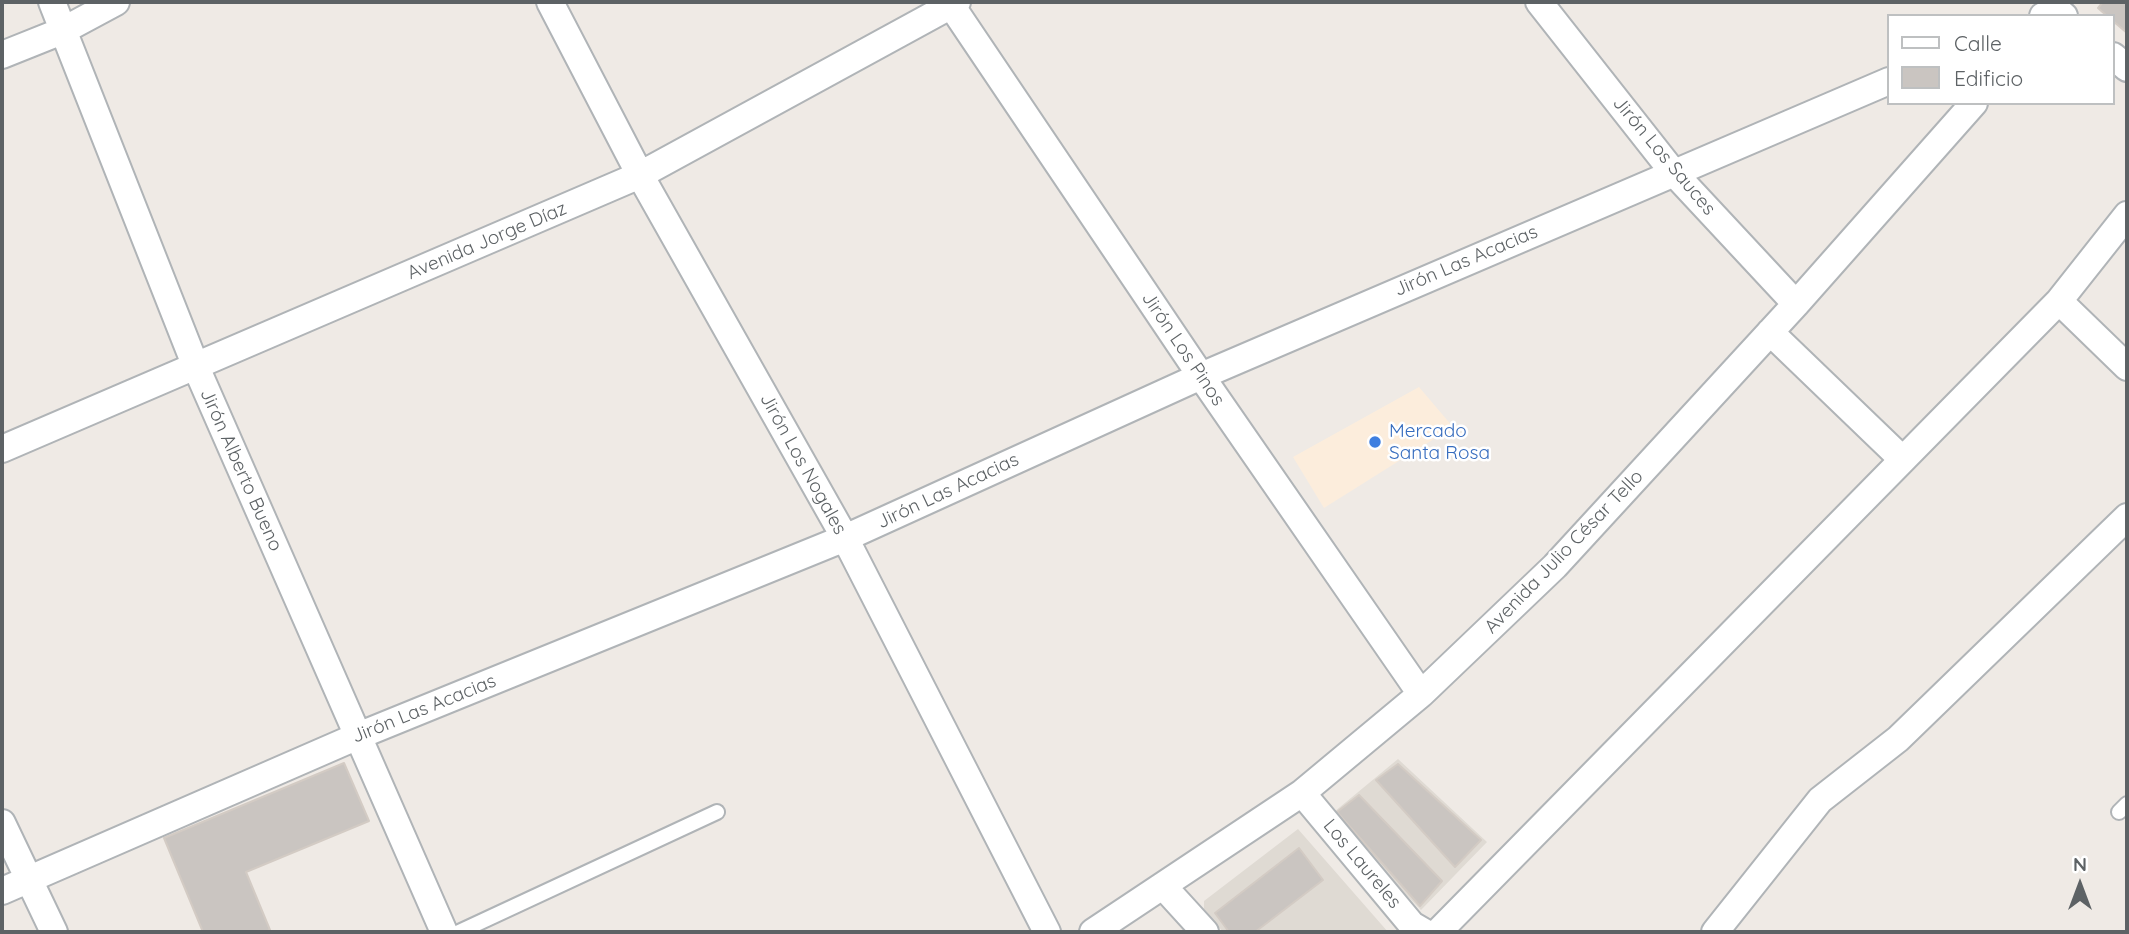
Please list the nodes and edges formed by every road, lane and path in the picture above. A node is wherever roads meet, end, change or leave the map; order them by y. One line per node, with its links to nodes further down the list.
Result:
1 (52, 2): 6 (street, Jirón Alberto Bueno)
2 (116, 2): 6 (street)
3 (550, 2): 11 (street, Jirón Los Nogales)
4 (1539, 2): 10 (street, Jirón Los Sauces)
5 (952, 3): 11 (street, Avenida Jorge Díaz); 18 (street, Jirón Los Pinos)
6 (62, 31): 7 (street); 16 (street, Jirón Alberto Bueno)
7 (2, 55)
8 (1888, 81): 10 (street, Jirón Las Acacias)
9 (1972, 105): 14 (street, Avenida Julio César Tello)
10 (1673, 172): 14 (street, Jirón Los Sauces); 18 (street, Jirón Las Acacias)
11 (640, 175): 16 (street, Avenida Jorge Díaz); 22 (street, Jirón Los Nogales)
12 (2127, 215): 13 (street)
13 (2059, 300): 17 (street); 20 (street)
14 (1796, 304): 15 (street, Avenida Julio César Tello)
15 (1770, 332): 20 (street); 23 (street, Avenida Julio César Tello)
16 (196, 367): 19 (street, Avenida Jorge Díaz); 24 (street, Jirón Alberto Bueno)
17 (2127, 367)
18 (1201, 376): 22 (street, Jirón Las Acacias); 23 (street, Jirón Los Pinos)
19 (2, 449)
20 (1902, 459): 38 (street)
21 (2127, 517): 39 (street)
22 (845, 538): 24 (street, Jirón Las Acacias); 34 (street, Jirón Los Nogales)
23 (1421, 694): 25 (street, Avenida Julio César Tello)
24 (358, 736): 28 (street, Jirón Las Acacias); 32 (street, Jirón Alberto Bueno)
25 (1303, 793): 29 (street, Avenida Julio César Tello); 37 (street, Los Laureles)
26 (717, 812): 33 (lane)
27 (2, 823): 28 (street)
28 (29, 879): 30 (street, Jirón Las Acacias); 31 (street)
29 (1163, 886): 35 (street, Avenida Julio César Tello); 36 (street)
30 (2, 891)
31 (54, 932)
32 (444, 932)
33 (459, 932)
34 (1047, 932)
35 (1093, 932)
36 (1205, 932)
37 (1423, 932)
38 (1438, 932)
39 (1715, 932)

